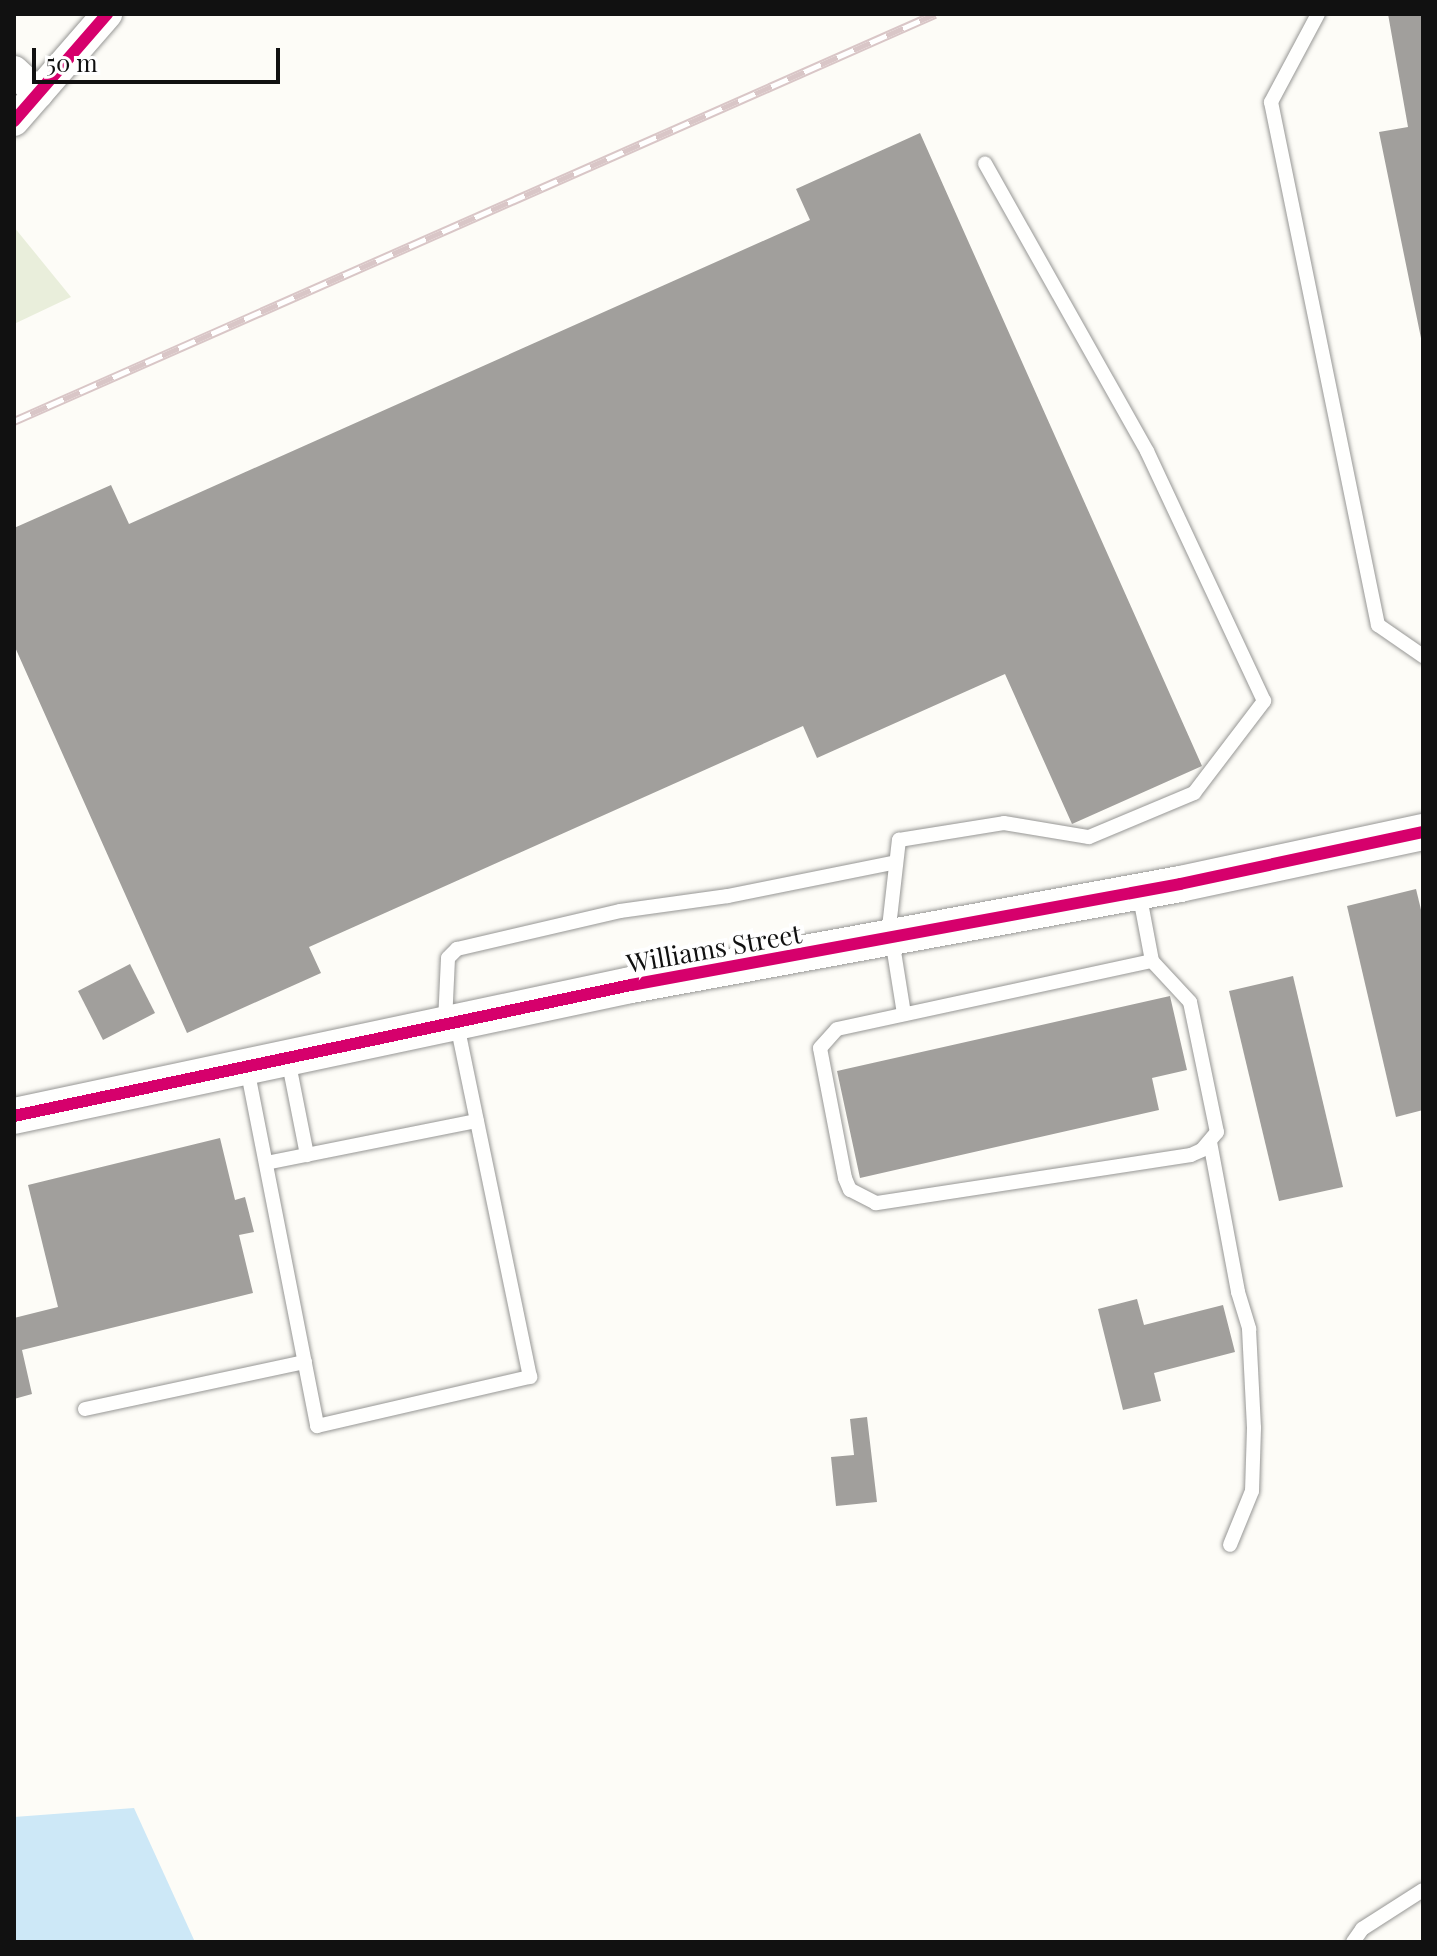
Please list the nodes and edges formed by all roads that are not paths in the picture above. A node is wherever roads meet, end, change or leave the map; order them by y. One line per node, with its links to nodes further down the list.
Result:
1 (107, 14): 4 (street)
2 (1318, 14): 7 (lane)
3 (14, 71): 4 (street)
4 (38, 93): 5 (street)
5 (14, 121)
6 (985, 164): 9 (lane)
7 (1423, 656)
8 (1423, 832): 10 (street, Williams Street)
9 (896, 862): 11 (lane); 14 (lane)
10 (1139, 892): 11 (street, Williams Street); 12 (lane)
11 (890, 939): 13 (lane); 14 (street, Williams Street)
12 (1152, 961): 13 (lane); 19 (lane)
13 (904, 1014): 19 (lane)
14 (451, 1025): 15 (street, Williams Street); 18 (lane)
15 (288, 1059): 16 (street, Williams Street); 20 (lane)
16 (247, 1068): 17 (street, Williams Street); 21 (lane)
17 (14, 1116)
18 (477, 1121): 20 (lane); 22 (lane)
19 (1210, 1142): 24 (lane)
20 (307, 1155): 21 (lane)
21 (266, 1163): 22 (lane)
22 (305, 1362): 23 (lane)
23 (85, 1409)
24 (1230, 1545)
25 (1423, 1890): 26 (lane)
26 (1353, 1942)

